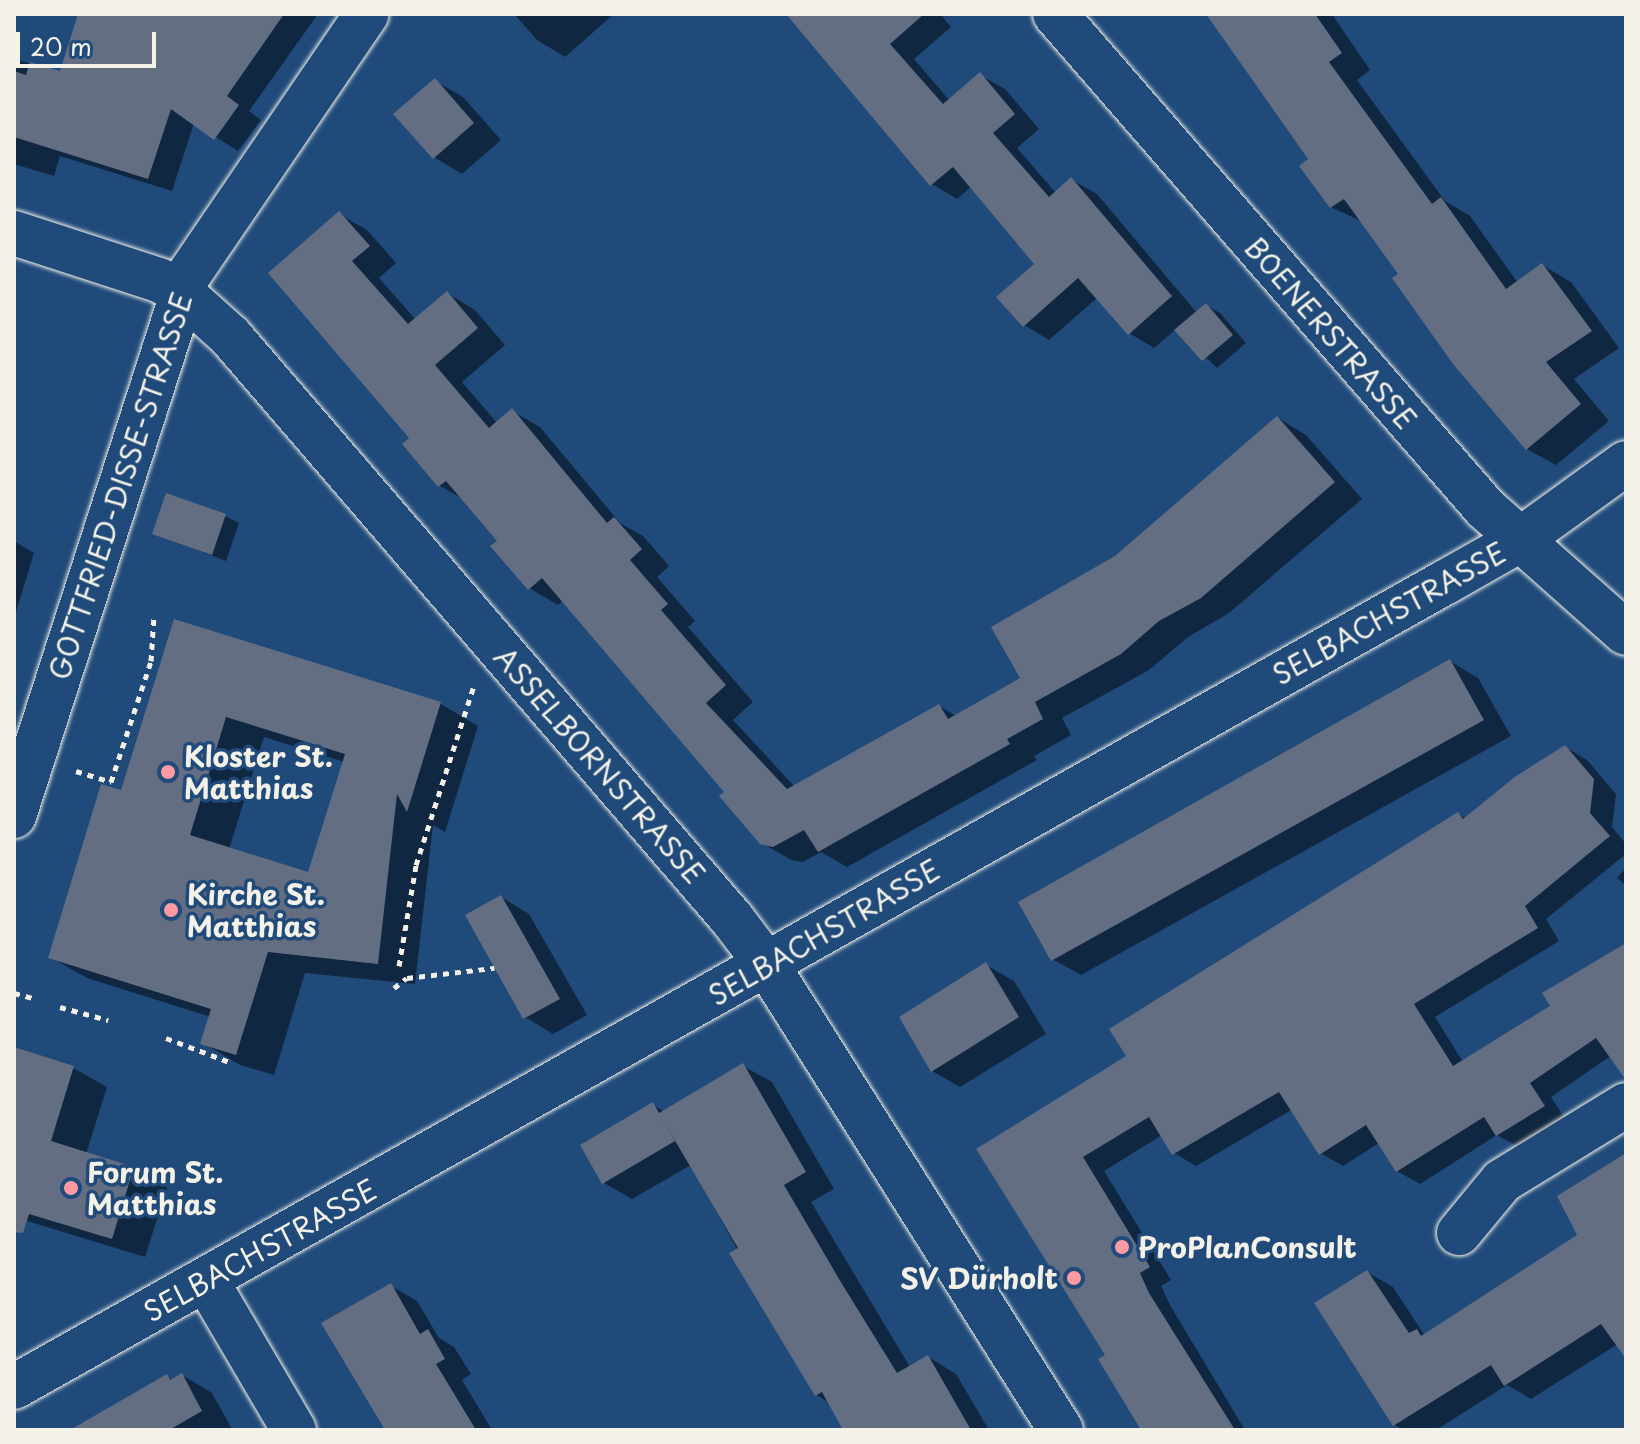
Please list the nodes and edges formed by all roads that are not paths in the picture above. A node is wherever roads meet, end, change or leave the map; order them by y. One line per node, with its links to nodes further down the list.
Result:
1 (367, 14): 4 (street, GOTTFRIED-DISSE-STRASSE)
2 (1055, 14): 6 (street, BOENERSTRASSE)
3 (14, 233): 4 (street, ASSELBORNSTRASSE)
4 (181, 292): 8 (street, GOTTFRIED-DISSE-STRASSE); 9 (street, ASSELBORNSTRASSE)
5 (1626, 463): 6 (street, SELBACHSTRASSE)
6 (1518, 541): 7 (street, BOENERSTRASSE); 9 (street, SELBACHSTRASSE)
7 (1626, 633)
8 (14, 816)
9 (767, 965): 12 (street, SELBACHSTRASSE); 15 (street, ASSELBORNSTRASSE)
10 (1626, 1105): 11 (street)
11 (1459, 1233)
12 (206, 1280): 13 (street, SELBACHSTRASSE); 14 (street)
13 (14, 1387)
14 (294, 1430)
15 (1061, 1430)

